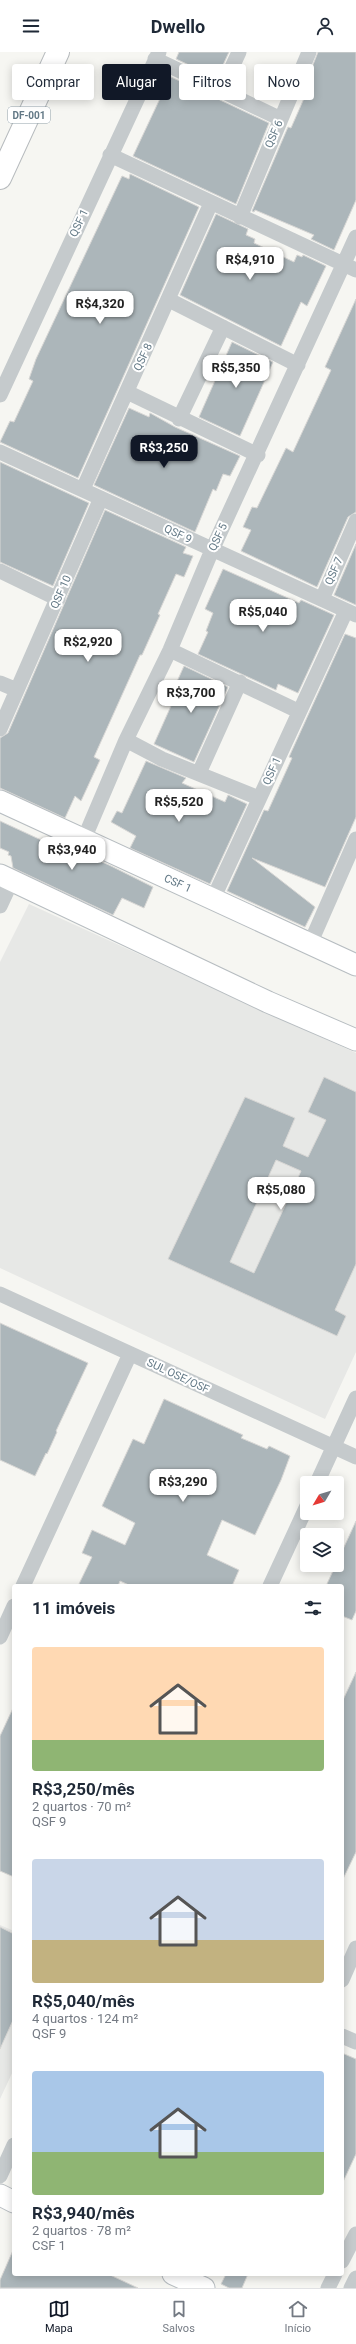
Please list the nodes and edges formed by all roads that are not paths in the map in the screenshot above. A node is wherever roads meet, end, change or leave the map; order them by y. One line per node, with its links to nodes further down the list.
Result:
1 (58, 52): 10 (highway, DF-001)
2 (240, 52): 5 (street)
3 (309, 52): 8 (street, QSF 6)
4 (157, 56): 6 (street); 9 (street, QSF 1)
5 (234, 64)
6 (179, 68)
7 (240, 100): 8 (street)
8 (280, 119): 12 (street, QSF 6)
9 (110, 155): 11 (street); 19 (street, QSF 1)
10 (0, 178)
11 (211, 203): 12 (street); 15 (street, QSF 8)
12 (240, 217): 14 (street)
13 (356, 237): 14 (street, QSF 5)
14 (350, 267): 17 (street, QSF 5)
15 (169, 300): 16 (street); 18 (street, QSF 8)
16 (222, 327): 17 (street); 20 (street)
17 (298, 365): 22 (street, QSF 5)
18 (127, 392): 20 (street); 23 (street, QSF 8)
19 (0, 395)
20 (179, 418): 22 (street)
21 (0, 452): 23 (street, QSF 9)
22 (258, 455): 26 (street, QSF 5)
23 (83, 489): 24 (street, QSF 9)
24 (101, 498): 26 (street, QSF 9); 28 (street, QSF 10)
25 (356, 521): 29 (street, QSF 7)
26 (212, 550): 29 (street, QSF 9); 31 (street, QSF 5)
27 (0, 571): 28 (street)
28 (58, 599): 34 (street, QSF 10)
29 (322, 599): 30 (street, QSF 9)
30 (351, 613): 35 (street, QSF 1)
31 (170, 650): 32 (street); 37 (street, QSF 5)
32 (240, 682): 35 (street); 38 (street)
33 (0, 683): 34 (street)
34 (17, 690): 36 (street, QSF 10)
35 (298, 711): 39 (street, QSF 1)
36 (0, 729)
37 (126, 740): 38 (street, QSF 1); 41 (street, QSF 5)
38 (199, 773): 39 (street, QSF 1)
39 (259, 798): 44 (street)
40 (0, 800): 41 (street, CSF 1)
41 (84, 839): 44 (street, CSF 1)
42 (356, 840): 46 (street)
43 (6, 878): 45 (street); 48 (street)
44 (213, 899): 46 (street, CSF 1)
45 (0, 906)
46 (310, 944): 47 (street, CSF 1)
47 (356, 965)
48 (356, 1040)
49 (0, 1294): 50 (street, SUL OSE/OSF)
50 (130, 1354): 52 (street, SUL OSE/OSF); 56 (street)
51 (356, 1398): 52 (street)
52 (334, 1447): 53 (street, SUL OSE/OSF); 54 (street)
53 (356, 1457)
54 (320, 1476)
55 (301, 1520): 57 (street)
56 (24, 1584)
57 (271, 1584)
58 (12, 1610): 59 (street)
59 (0, 1637)
60 (356, 1948): 61 (street)
61 (344, 1975)
62 (344, 2037): 63 (street)
63 (356, 2042)
64 (12, 2149): 65 (street)
65 (0, 2176)
66 (0, 2195): 67 (street)
67 (12, 2201)
68 (356, 2234): 69 (street)
69 (344, 2257)
70 (178, 2276): 73 (street)
71 (334, 2276): 74 (street)
72 (356, 2278): 75 (street)
73 (200, 2284)
74 (328, 2288)
75 (351, 2288)

